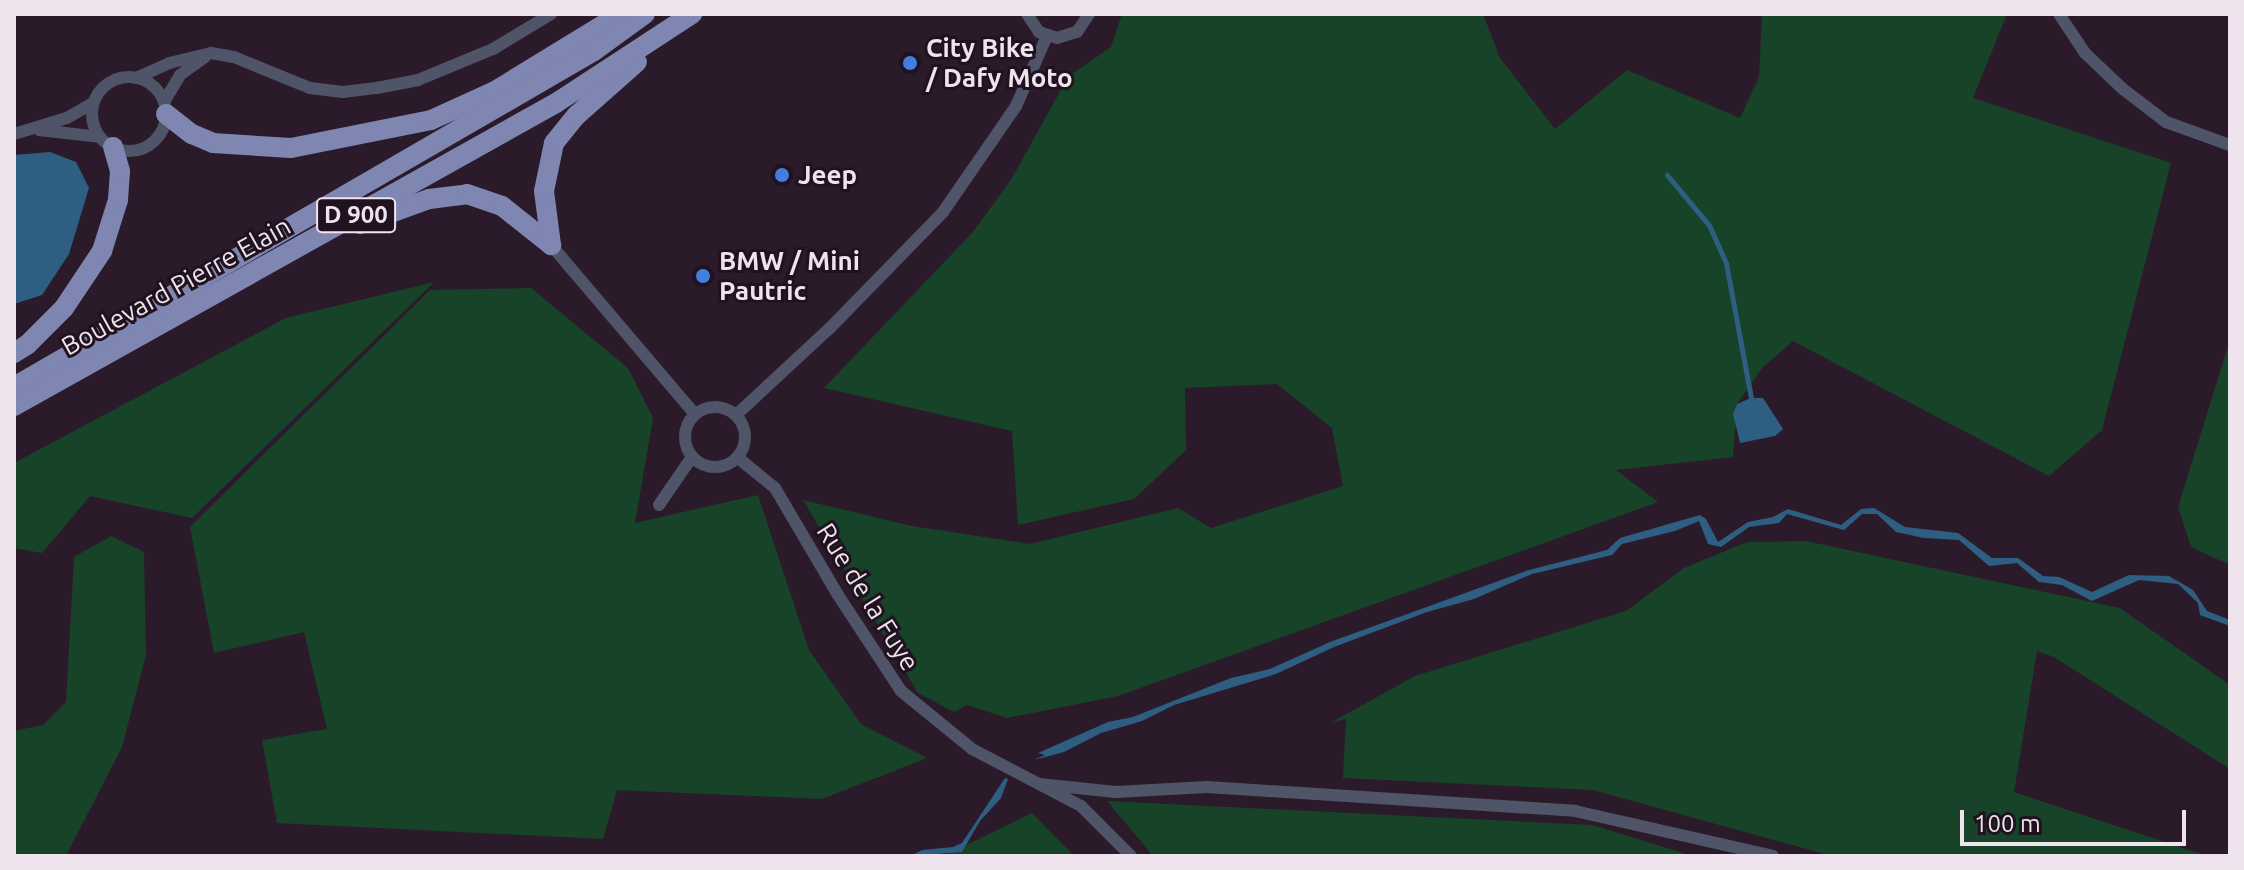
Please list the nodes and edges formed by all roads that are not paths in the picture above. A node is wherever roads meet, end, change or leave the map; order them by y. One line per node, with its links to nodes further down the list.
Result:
1 (551, 14): 9 (street)
2 (621, 14): 12 (main road)
3 (645, 14): 20 (main road, Boulevard Pierre Elain / D 900)
4 (692, 14): 17 (main road, Boulevard Pierre Elain / D 900); 18 (main road)
5 (1027, 14): 8 (street)
6 (1089, 14): 8 (street)
7 (2059, 14): 16 (street)
8 (1047, 36): 23 (street)
9 (211, 53): 10 (street); 12 (street)
10 (136, 78): 11 (street); 12 (street)
11 (93, 103): 13 (street); 15 (street)
12 (165, 108): 15 (street)
13 (36, 130): 14 (street); 15 (street)
14 (14, 134)
15 (106, 142): 19 (main road)
16 (2230, 145)
17 (304, 244): 18 (main road); 21 (main road, Boulevard Pierre Elain / D 900)
18 (551, 245): 22 (street)
19 (14, 353)
20 (14, 387)
21 (14, 406)
22 (695, 414): 23 (street); 24 (street)
23 (736, 415): 25 (street)
24 (692, 457): 25 (street); 26 (street)
25 (737, 457): 27 (street, Rue de la Fuye)
26 (659, 505)
27 (1039, 784): 28 (street, Rue de la Fuye); 29 (street)
28 (1131, 856)
29 (1773, 856)

